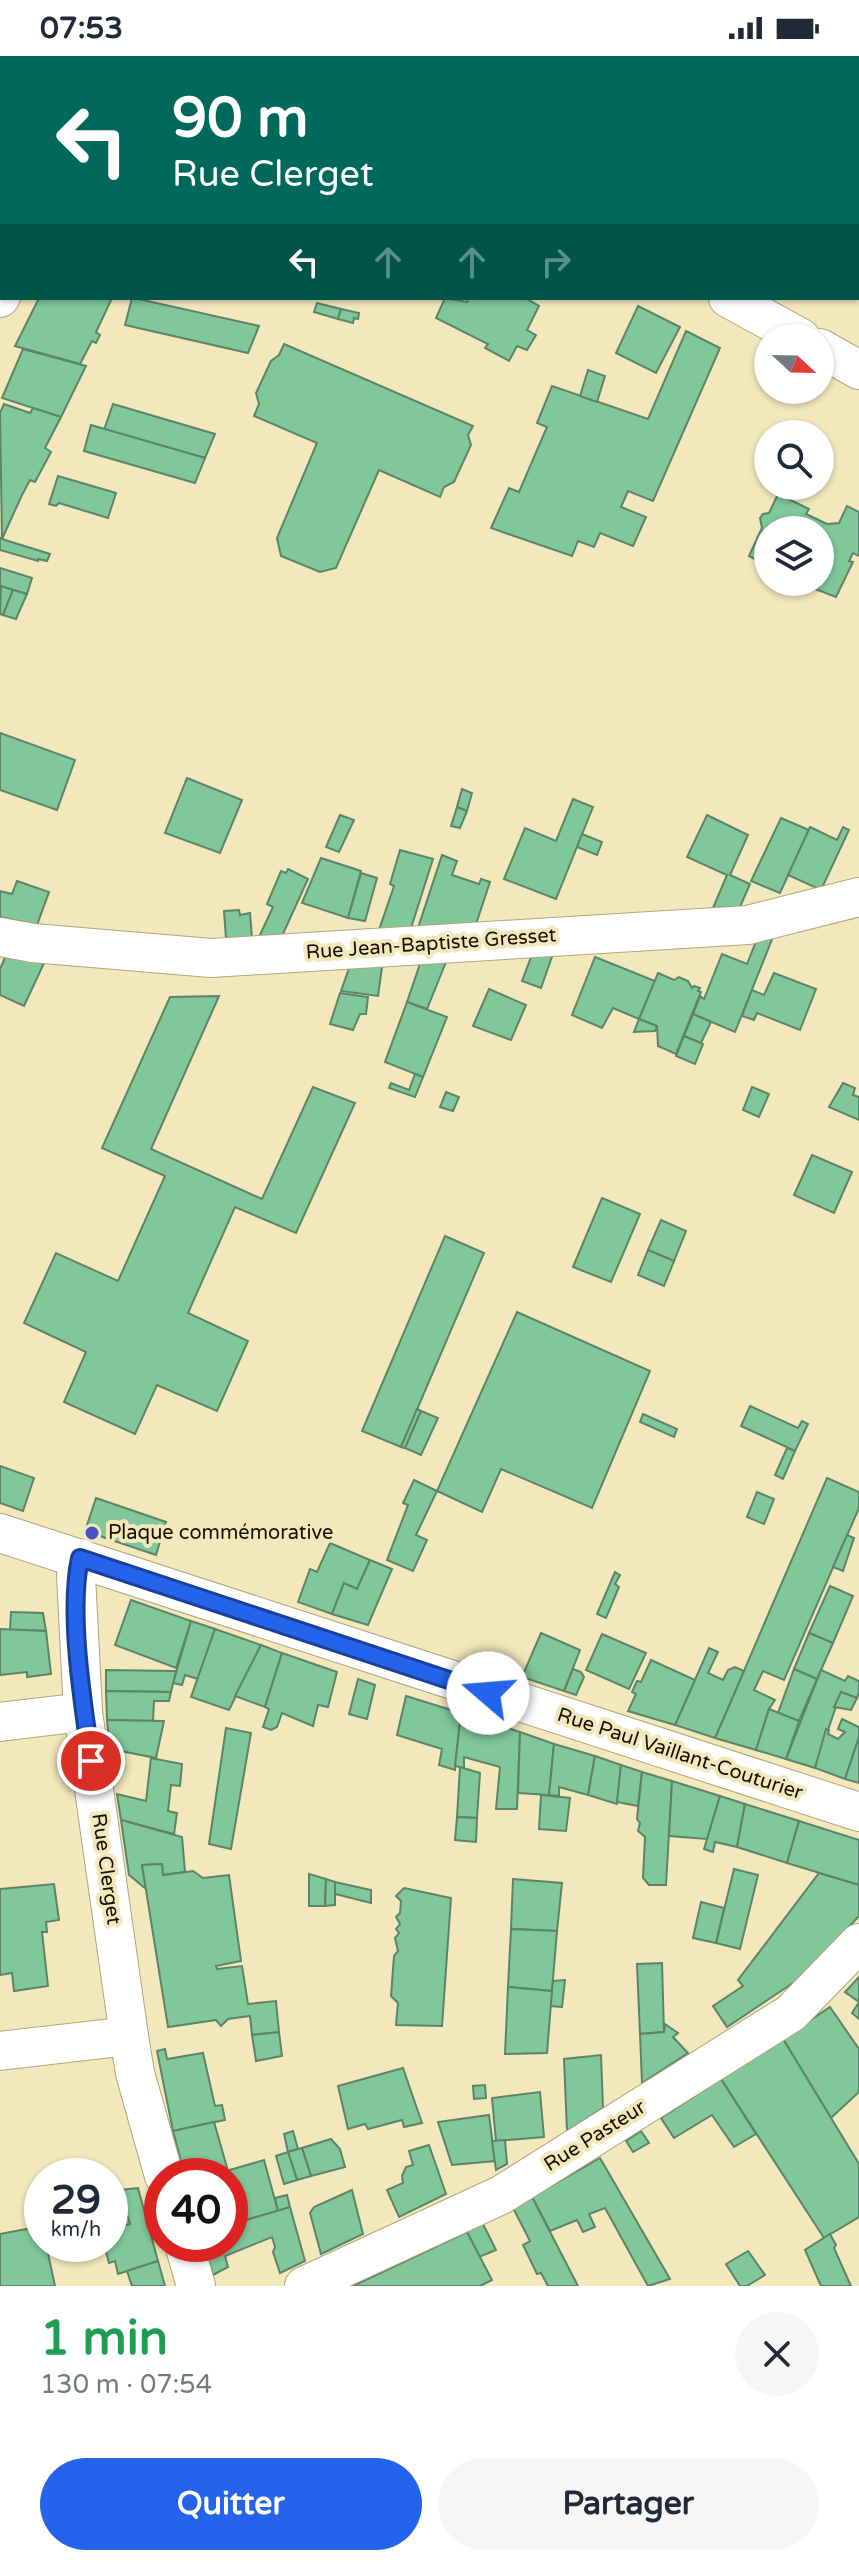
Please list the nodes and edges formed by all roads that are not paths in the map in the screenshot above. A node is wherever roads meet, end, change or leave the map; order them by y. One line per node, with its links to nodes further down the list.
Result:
1 (732, 300): 2 (street)
2 (775, 324)
3 (834, 356): 4 (street)
4 (859, 370)
5 (859, 897): 6 (street, Rue Jean-Baptiste Gresset)
6 (0, 937)
7 (0, 1533): 8 (street, Rue Paul Vaillant-Couturier)
8 (80, 1558): 9 (street, Rue Clerget); 11 (street, Rue Paul Vaillant-Couturier)
9 (83, 1712): 10 (street); 13 (street, Rue Clerget)
10 (0, 1722)
11 (859, 1812)
12 (859, 1943): 18 (street, Rue Pasteur)
13 (129, 2036): 14 (street); 15 (street, Rue Clerget)
14 (0, 2051)
15 (159, 2158)
16 (189, 2262): 17 (street)
17 (196, 2286)
18 (304, 2286)

